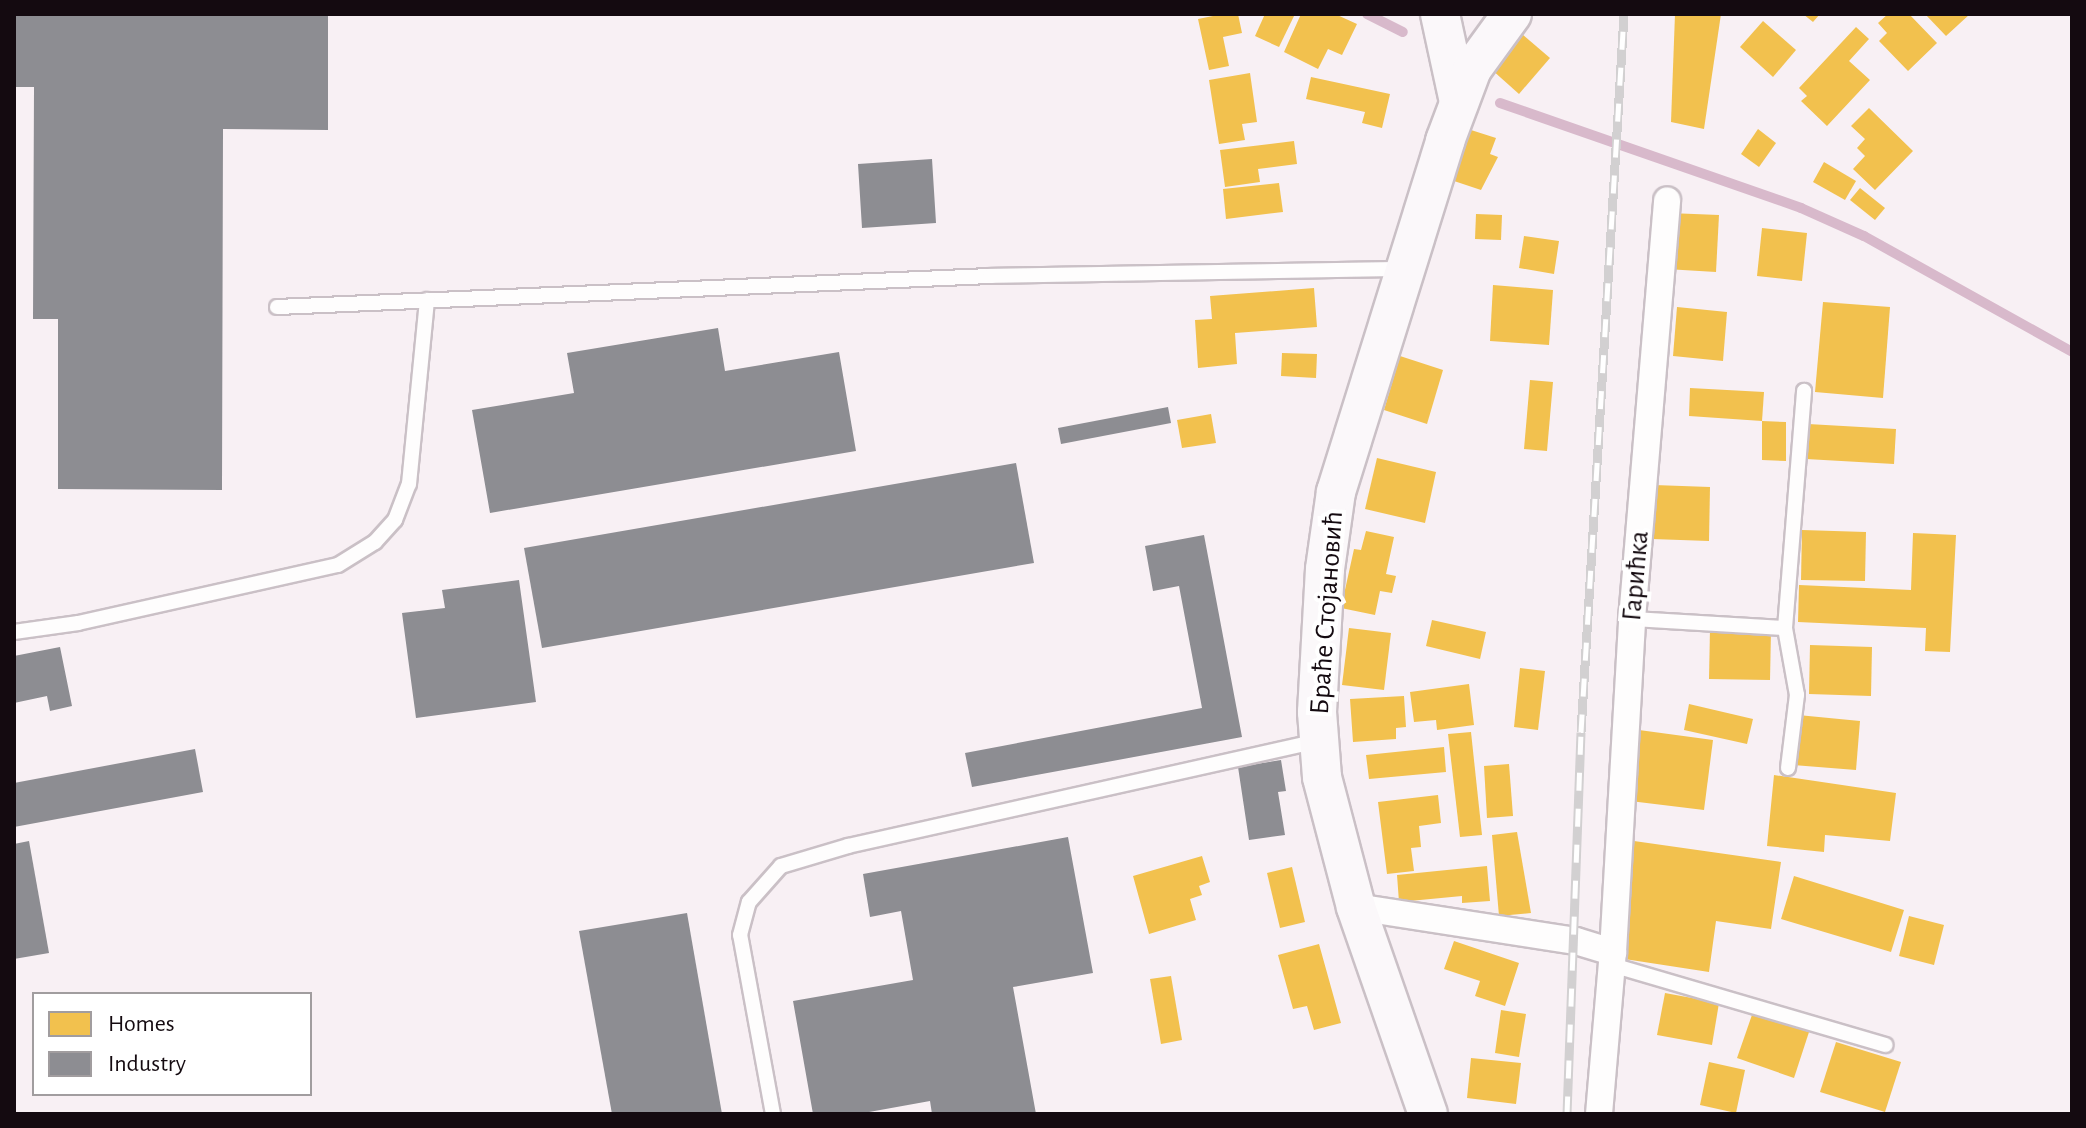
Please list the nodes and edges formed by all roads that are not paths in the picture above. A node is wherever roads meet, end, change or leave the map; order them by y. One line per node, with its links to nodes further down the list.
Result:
1 (1440, 14): 4 (main road)
2 (1473, 14): 4 (main road, Браће Стојановић)
3 (1512, 14): 4 (main road, Браће Стојановић)
4 (1466, 86): 6 (main road, Браће Стојановић)
5 (1667, 200): 10 (street, Гарићка)
6 (1404, 269): 7 (lane); 13 (main road, Браће Стојановић)
7 (427, 300): 8 (lane); 12 (lane)
8 (277, 307)
9 (1804, 391): 11 (lane)
10 (1632, 619): 11 (lane); 16 (street, Гарићка)
11 (1785, 628): 14 (lane)
12 (14, 632)
13 (1318, 741): 15 (main road, Браће Стојановић); 18 (lane)
14 (1788, 768)
15 (1356, 907): 16 (street); 19 (main road, Браће Стојановић)
16 (1613, 958): 17 (lane); 20 (street, Гарићка)
17 (1886, 1045)
18 (773, 1114)
19 (1428, 1114)
20 (1599, 1114)

